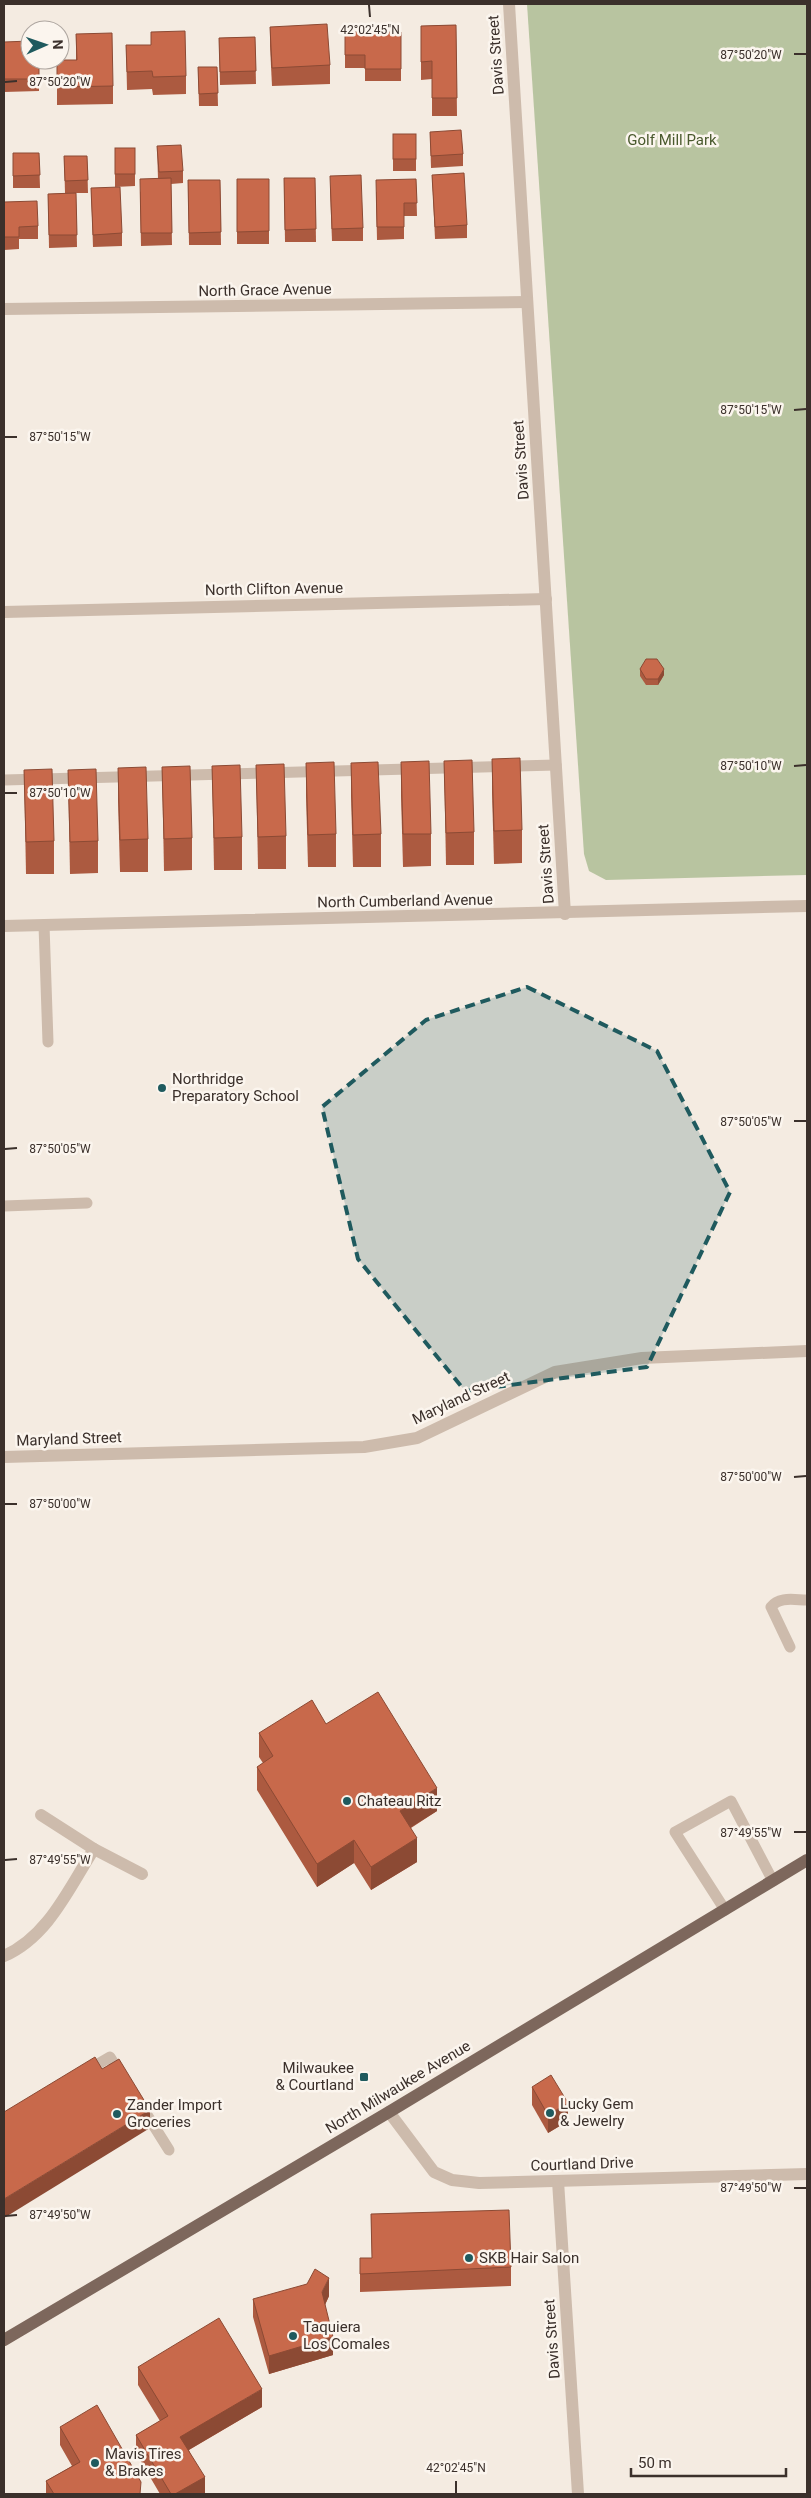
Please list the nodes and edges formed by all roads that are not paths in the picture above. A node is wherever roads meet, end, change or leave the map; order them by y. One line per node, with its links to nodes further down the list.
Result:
1 (509, 4): 2 (street, Davis Street)
2 (527, 302): 3 (street, North Grace Avenue); 4 (street, Davis Street)
3 (4, 309)
4 (546, 598): 5 (street, North Clifton Avenue); 6 (street, Davis Street)
5 (4, 612)
6 (556, 765): 7 (lane); 9 (street, Davis Street)
7 (4, 780)
8 (807, 906): 9 (street, North Cumberland Avenue)
9 (565, 914): 10 (street, North Cumberland Avenue)
10 (44, 925): 11 (street, North Cumberland Avenue); 12 (lane)
11 (4, 926)
12 (48, 1042)
13 (87, 1204): 14 (lane)
14 (4, 1206)
15 (807, 1351): 16 (street, Maryland Street)
16 (4, 1457)
17 (807, 1600): 18 (lane)
18 (790, 1647)
19 (41, 1815): 20 (street)
20 (94, 1849): 22 (street); 25 (street)
21 (807, 1860): 23 (main road, North Milwaukee Avenue)
22 (142, 1874)
23 (773, 1881): 24 (main road, North Milwaukee Avenue); 24 (lane)
24 (725, 1910): 27 (main road, North Milwaukee Avenue)
25 (4, 1956)
26 (77, 2076): 28 (lane)
27 (389, 2112): 30 (street, Courtland Drive); 31 (main road, North Milwaukee Avenue)
28 (169, 2150)
29 (807, 2174): 30 (street, Courtland Drive)
30 (558, 2181): 32 (street, Davis Street)
31 (4, 2340)
32 (578, 2494)

